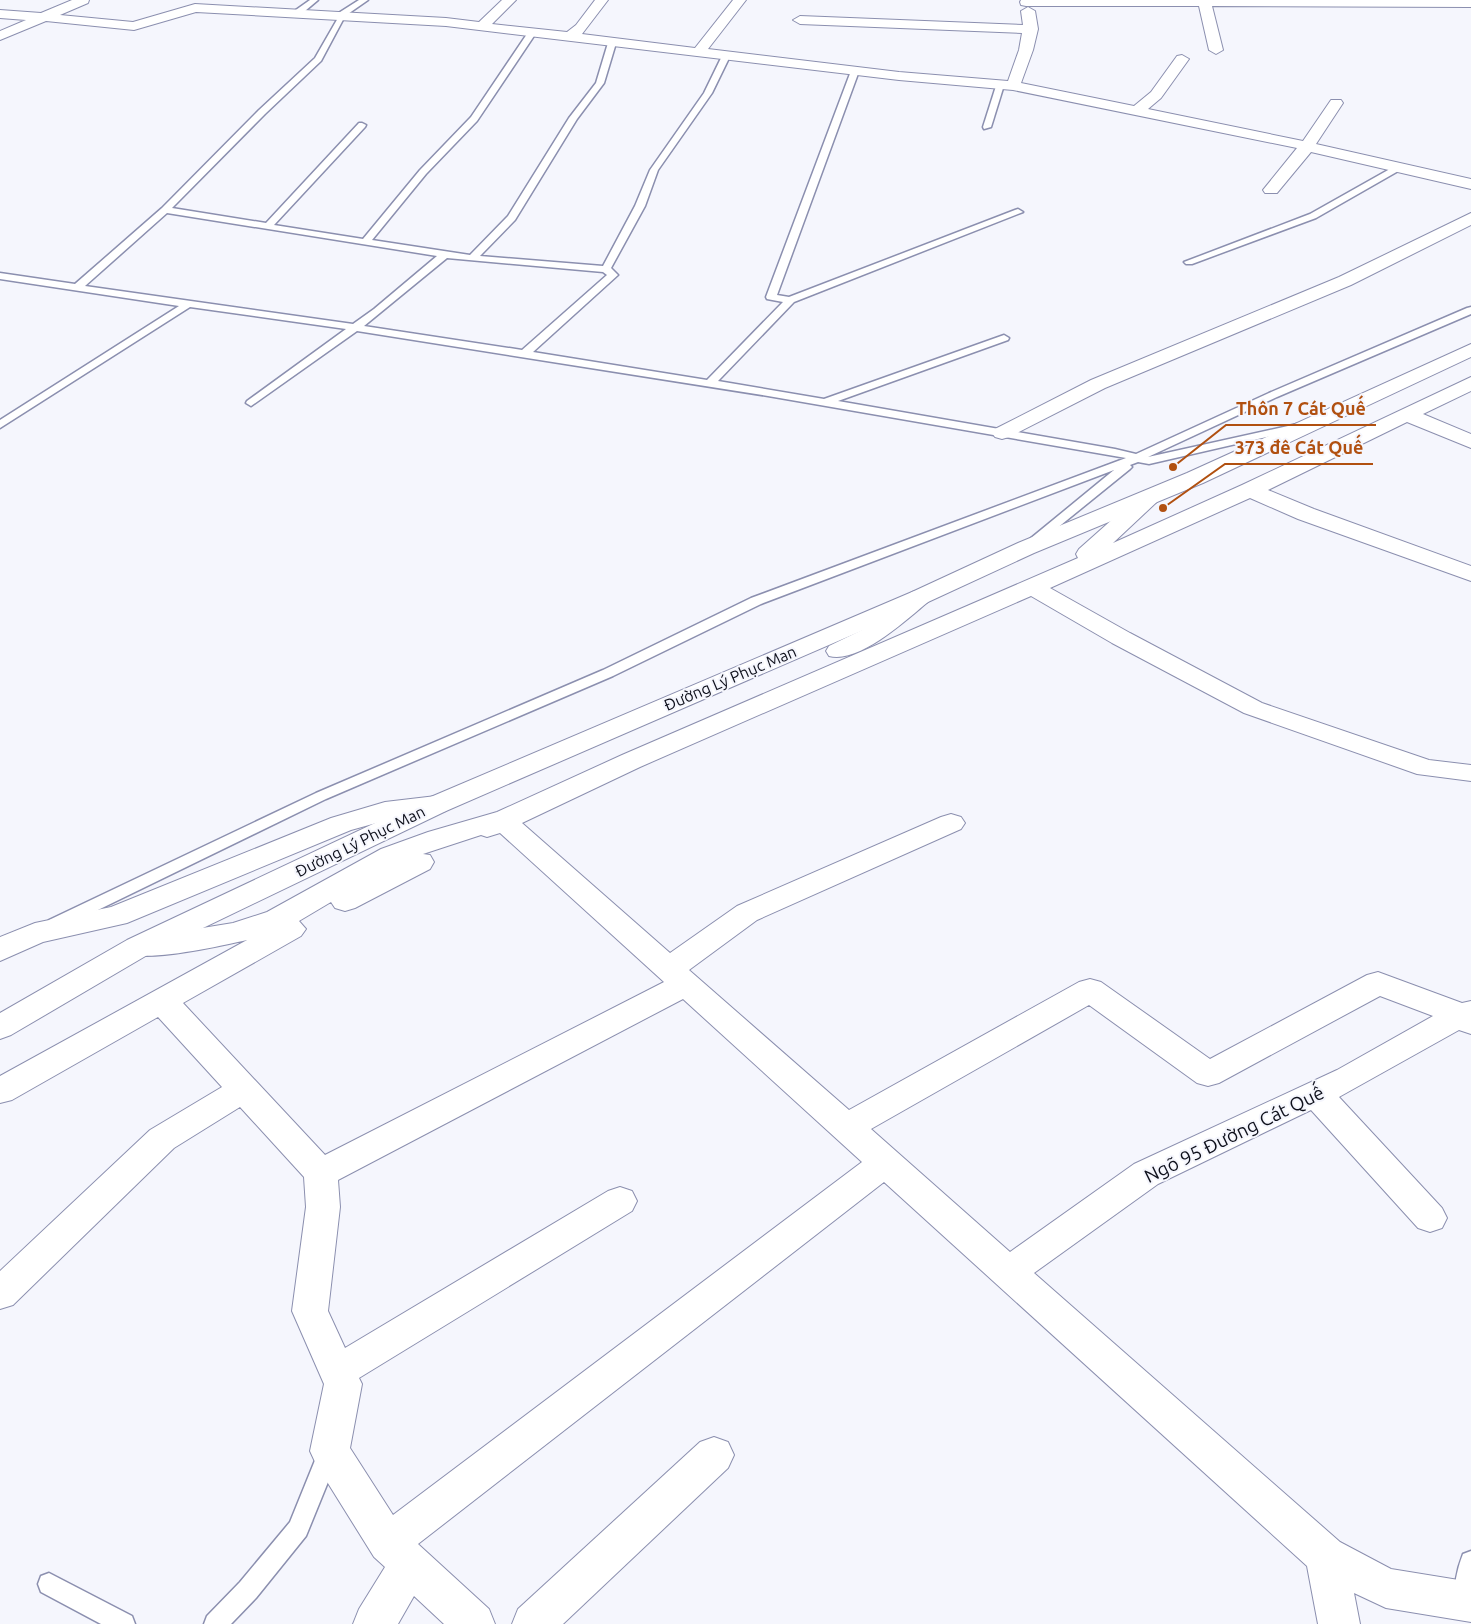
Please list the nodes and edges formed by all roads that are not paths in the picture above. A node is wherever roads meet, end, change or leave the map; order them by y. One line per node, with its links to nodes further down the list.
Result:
1 (83, 0): 15 (street)
2 (225, 0): 11 (street)
3 (314, 0): 13 (lane)
4 (364, 0): 14 (lane)
5 (510, 0): 17 (street)
6 (602, 0): 21 (street)
7 (740, 0): 24 (street)
8 (1026, 1): 9 (street); 18 (street)
9 (1204, 2): 10 (street); 23 (street)
10 (1471, 3)
11 (211, 9): 13 (street); 15 (street)
12 (0, 14): 15 (street)
13 (296, 14): 14 (street)
14 (341, 16): 17 (street); 37 (lane)
15 (44, 17): 20 (street)
16 (800, 20): 18 (street)
17 (482, 26): 19 (street)
18 (1031, 30): 28 (street)
19 (532, 33): 21 (street); 41 (lane)
20 (0, 36)
21 (569, 38): 22 (street)
22 (612, 43): 24 (street); 43 (lane)
23 (1216, 50)
24 (698, 53): 25 (street)
25 (726, 56): 27 (street); 45 (lane)
26 (1182, 59): 30 (street)
27 (855, 71): 28 (street); 48 (lane)
28 (1007, 86): 30 (street); 32 (lane)
29 (1336, 103): 33 (street)
30 (1138, 110): 33 (street)
31 (362, 125): 40 (lane)
32 (987, 128)
33 (1306, 146): 34 (street); 36 (street)
34 (1398, 168): 35 (street); 44 (lane)
35 (1471, 184)
36 (1271, 190)
37 (165, 210): 40 (lane); 47 (lane)
38 (1018, 212): 48 (lane)
39 (1471, 218): 62 (street)
40 (268, 226): 41 (lane)
41 (365, 242): 42 (lane)
42 (445, 254): 43 (lane); 51 (lane)
43 (473, 258): 45 (lane)
44 (1189, 262)
45 (606, 269): 54 (lane)
46 (0, 276): 47 (lane)
47 (77, 288): 49 (lane)
48 (790, 300): 56 (lane)
49 (188, 304): 51 (lane); 61 (lane)
50 (1471, 310): 64 (lane)
51 (356, 327): 54 (lane); 57 (lane)
52 (1004, 338): 58 (lane)
53 (1471, 350): 60 (street, Đường Lý Phục Man)
54 (524, 354): 56 (lane)
55 (1471, 383): 59 (street)
56 (709, 384): 58 (lane)
57 (251, 403)
58 (825, 403): 62 (lane)
59 (1406, 414): 63 (street); 65 (street)
60 (1311, 424): 64 (lane); 66 (street, Đường Lý Phục Man)
61 (0, 426)
62 (1002, 433): 64 (lane)
63 (1471, 442)
64 (1137, 458): 67 (lane); 77 (lane)
65 (1250, 490): 68 (street); 69 (street)
66 (1150, 498): 67 (street, Đường Lý Phục Man); 68 (street)
67 (1026, 548): 71 (street, Đường Lý Phục Man)
68 (1069, 571): 70 (street)
69 (1471, 574)
70 (1032, 586): 72 (street); 73 (street)
71 (920, 597): 73 (street); 74 (street, Đường Lý Phục Man)
72 (1471, 773)
73 (536, 804): 75 (street)
74 (436, 805): 77 (street); 78 (street, Đường Lý Phục Man)
75 (502, 820): 78 (street); 80 (street); 81 (street)
76 (951, 823): 80 (street)
77 (35, 933): 79 (street)
78 (138, 947): 83 (street, Đường Lý Phục Man)
79 (0, 950)
80 (676, 978): 87 (street); 89 (street)
81 (162, 1001): 84 (street); 85 (street)
82 (1468, 1017): 86 (street, Ngõ 95 Đường Cát Quế); 87 (street)
83 (0, 1027)
84 (244, 1089): 89 (street); 93 (street)
85 (0, 1091)
86 (1316, 1094): 91 (street); 92 (street, Ngõ 95 Đường Cát Quế)
87 (846, 1128): 88 (street)
88 (885, 1163): 92 (street); 97 (street)
89 (321, 1172): 94 (street)
90 (620, 1201): 94 (street)
91 (1430, 1218)
92 (1007, 1272): 98 (street)
93 (0, 1294)
94 (337, 1372): 95 (street)
95 (330, 1451): 97 (street); 103 (lane)
96 (714, 1455): 106 (street)
97 (399, 1553): 104 (street); 105 (street)
98 (1326, 1556): 101 (street); 107 (street)
99 (1471, 1562): 101 (lane)
100 (49, 1584): 102 (lane)
101 (1468, 1601)
102 (124, 1624)
103 (215, 1624)
104 (374, 1624)
105 (474, 1624)
106 (533, 1624)
107 (1339, 1624)

